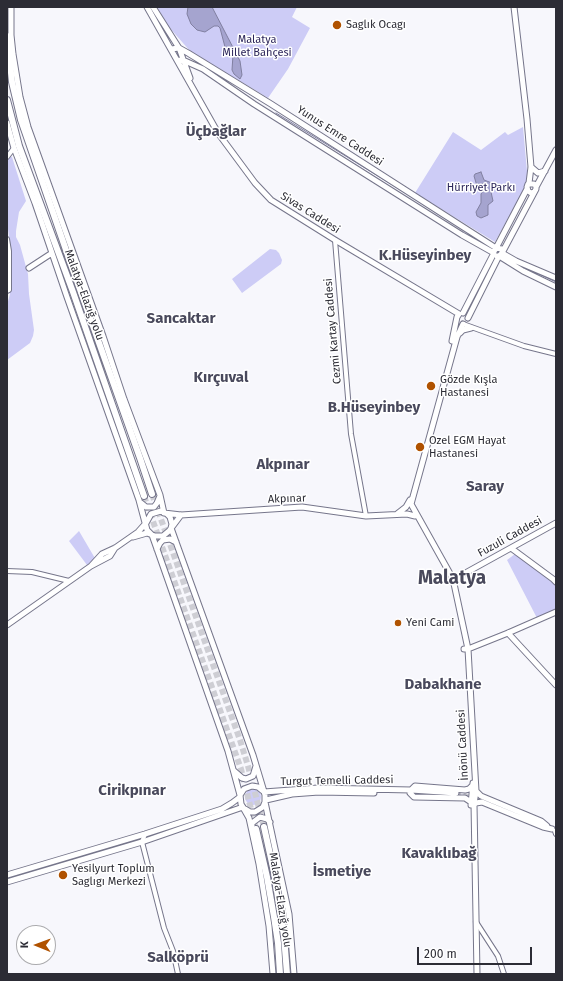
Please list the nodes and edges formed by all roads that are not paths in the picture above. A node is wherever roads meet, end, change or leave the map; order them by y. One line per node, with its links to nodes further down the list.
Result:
1 (11, 7): 40 (main road)
2 (147, 7): 7 (main road)
3 (153, 7): 6 (main road)
4 (514, 7): 17 (main road)
5 (7, 36): 39 (highway)
6 (179, 48): 7 (main road); 9 (main road); 24 (main road, Yunus Emre Caddesi)
7 (171, 49): 8 (main road)
8 (177, 60): 9 (main road, Yunus Emre Caddesi); 10 (main road)
9 (185, 61): 10 (main road); 24 (main road, Yunus Emre Caddesi)
10 (192, 85): 22 (main road, Sivas Caddesi)
11 (7, 100): 23 (highway, Malatya-Elazığ yolu)
12 (7, 123): 14 (main road)
13 (7, 139): 14 (street)
14 (13, 146): 16 (street); 25 (main road)
15 (556, 150): 18 (main road)
16 (7, 157)
17 (531, 167): 18 (main road); 19 (main road)
18 (545, 171): 20 (main road)
19 (528, 186): 20 (main road); 20 (main road); 24 (main road)
20 (535, 190): 26 (main road)
21 (7, 239): 31 (street)
22 (335, 240): 32 (main road, Sivas Caddesi); 46 (street, Cezmi Kartay Caddesi)
23 (55, 245): 27 (main road); 41 (highway, Malatya-Elazığ yolu)
24 (495, 250): 26 (main road); 32 (main road)
25 (52, 253): 27 (main road); 28 (main road)
26 (501, 255): 29 (main road); 30 (main road); 33 (main road)
27 (56, 266): 41 (main road)
28 (29, 268)
29 (556, 278)
30 (556, 287)
31 (7, 291)
32 (461, 313): 33 (main road); 34 (main road)
33 (468, 318): 35 (main road)
34 (457, 321): 35 (main road); 42 (main road)
35 (463, 324): 36 (street); 37 (main road)
36 (471, 328): 37 (main road); 38 (street)
37 (457, 337): 42 (main road)
38 (556, 354)
39 (152, 494)
40 (160, 495): 41 (main road); 43 (main road)
41 (142, 498): 48 (main road)
42 (410, 503): 45 (main road); 47 (main road); 58 (main road, İnönü Caddesi)
43 (164, 513): 44 (main road, Akpınar); 48 (main road); 50 (main road)
44 (180, 515): 46 (main road, Akpınar); 50 (main road)
45 (395, 515): 46 (main road, Akpınar); 47 (main road, Akpınar)
46 (366, 516)
47 (416, 516): 58 (main road)
48 (146, 523): 51 (main road); 52 (main road)
49 (556, 524): 55 (main road, Fuzuli Caddesi)
50 (171, 528): 51 (main road); 53 (main road)
51 (152, 535): 52 (main road); 54 (main road)
52 (130, 538): 57 (main road)
53 (176, 542): 54 (main road); 65 (main road)
54 (157, 549): 66 (main road)
55 (512, 549): 58 (main road, Fuzuli Caddesi); 59 (main road)
56 (7, 571): 57 (street)
57 (69, 581): 61 (main road)
58 (452, 581): 63 (main road, İnönü Caddesi)
59 (556, 582)
60 (556, 612): 62 (main road)
61 (7, 625)
62 (508, 633): 63 (main road); 64 (main road)
63 (466, 649): 67 (main road); 69 (main road, İnönü Caddesi)
64 (556, 685)
65 (256, 766): 66 (main road); 70 (main road)
66 (234, 770): 72 (main road)
67 (472, 786): 68 (main road); 76 (main road)
68 (465, 790): 71 (main road, Turgut Temelli Caddesi); 73 (main road)
69 (476, 791): 75 (main road); 76 (main road, İnönü Caddesi)
70 (264, 792): 71 (main road, Turgut Temelli Caddesi); 72 (main road); 74 (main road)
71 (411, 792): 71 (main road, Turgut Temelli Caddesi); 73 (main road, Turgut Temelli Caddesi); 74 (main road, Turgut Temelli Caddesi)
72 (240, 796): 77 (main road); 82 (main road)
73 (465, 798): 76 (main road)
74 (266, 801): 77 (main road); 78 (main road)
75 (487, 801): 76 (main road); 81 (main road)
76 (473, 803): 86 (main road, İnönü Caddesi); 86 (main road, İnönü Caddesi)
77 (244, 808): 80 (main road); 83 (main road)
78 (271, 823): 80 (main road); 91 (main road)
79 (264, 827): 90 (highway)
80 (254, 829): 88 (main road); 89 (highway, Malatya-Elazığ yolu)
81 (553, 830)
82 (145, 834): 83 (street); 84 (main road)
83 (142, 842): 85 (main road); 87 (street)
84 (7, 875)
85 (7, 882)
86 (475, 922): 92 (main road, İnönü Caddesi); 93 (street)
87 (178, 974)
88 (273, 974)
89 (280, 974)
90 (287, 974)
91 (294, 974)
92 (476, 974)
93 (504, 974)

